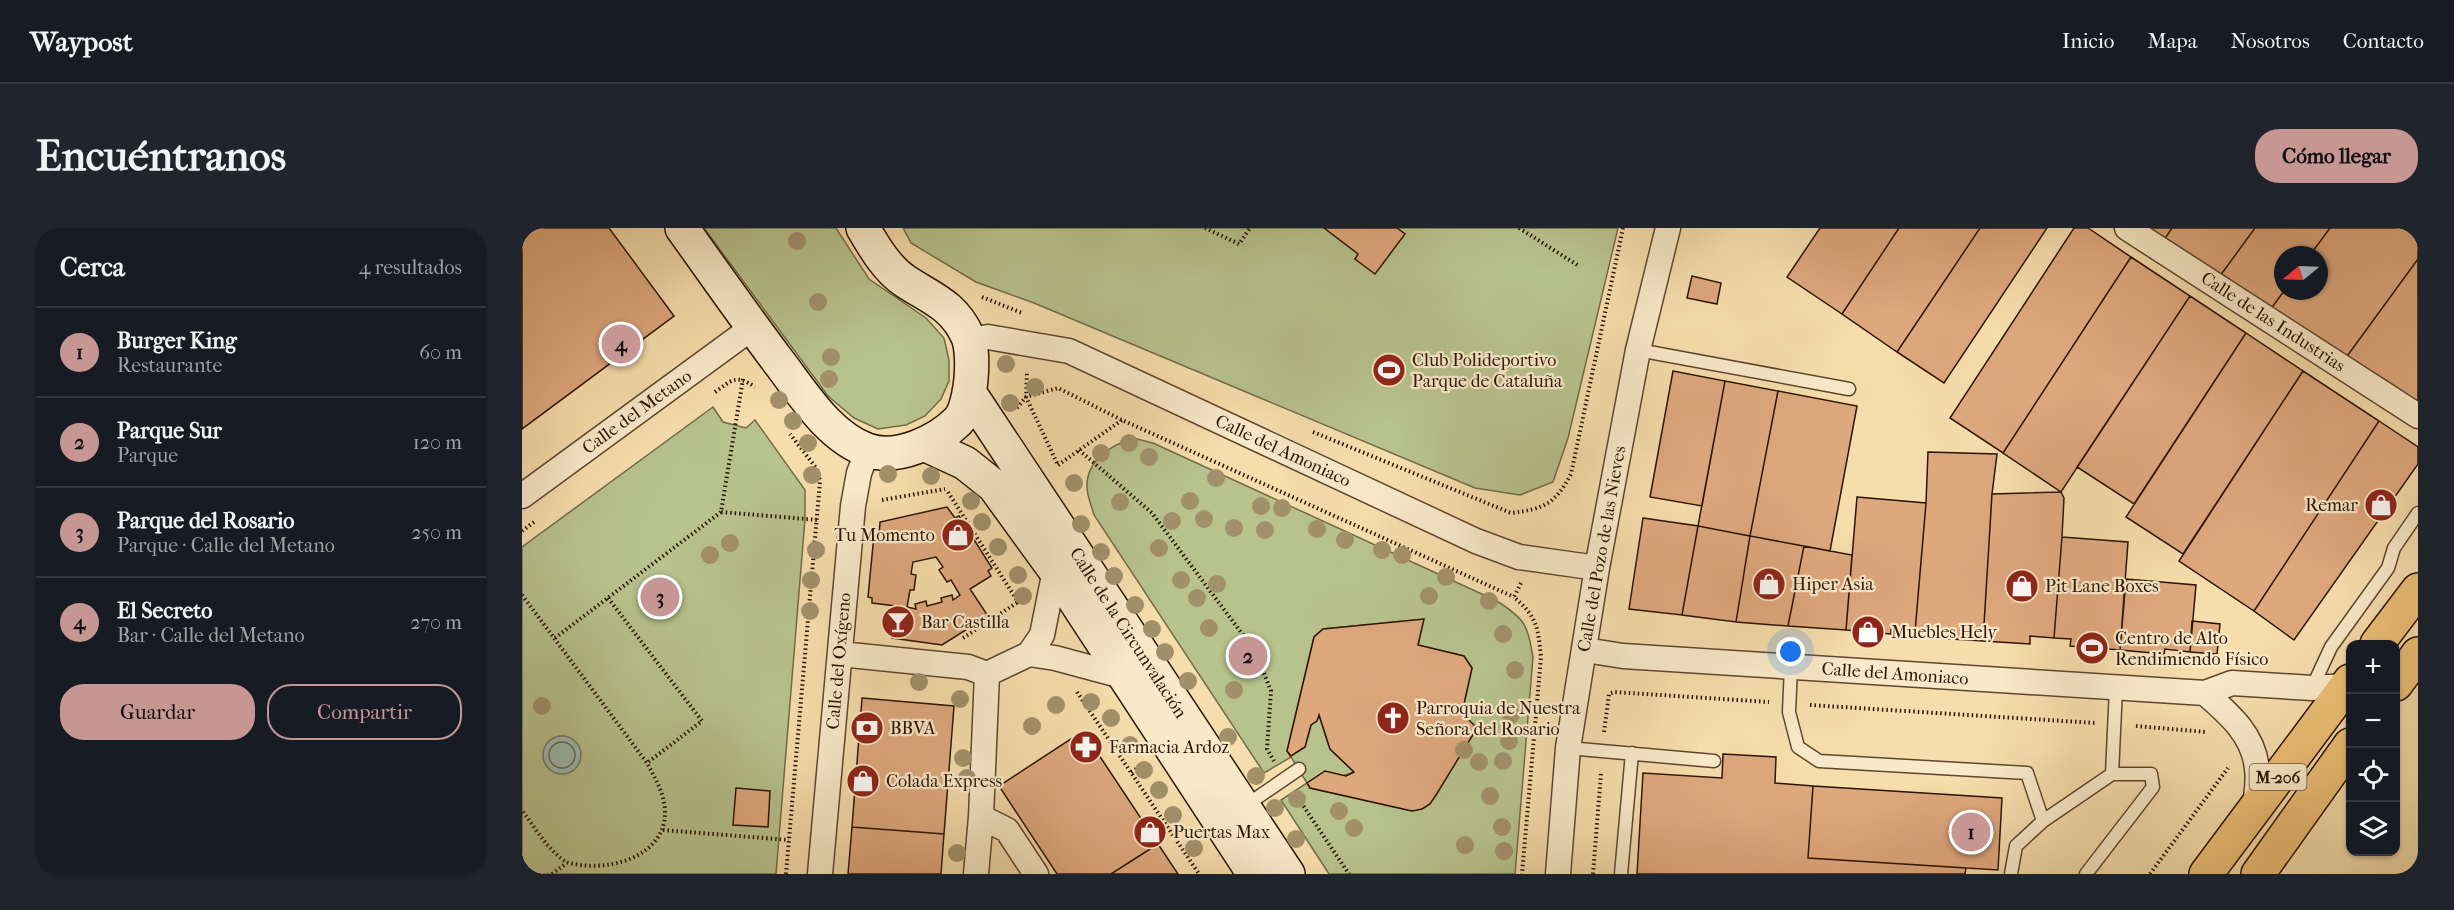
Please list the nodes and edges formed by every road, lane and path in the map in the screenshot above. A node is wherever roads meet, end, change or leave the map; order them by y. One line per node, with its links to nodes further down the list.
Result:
1 (682, 228): 11 (street)
2 (863, 228): 12 (street)
3 (1205, 228): 4 (path)
4 (1250, 228)
5 (1519, 228): 9 (path)
6 (1623, 228): 34 (path)
7 (1668, 228): 14 (street, Calle del Pozo de las Nieves)
8 (2127, 228): 21 (street, Calle de las Industrias)
9 (1579, 266)
10 (981, 296): 13 (path)
11 (753, 327): 27 (street); 31 (street, Calle del Metano)
12 (969, 340): 13 (street, Calle del Amoniaco); 17 (street)
13 (1027, 344): 20 (path); 39 (street, Calle del Amoniaco)
14 (1638, 350): 16 (lane); 40 (street, Calle del Pozo de las Nieves)
15 (743, 379): 18 (path); 19 (path); 33 (path)
16 (1849, 389)
17 (969, 392): 25 (street, Calle de la Circunvalación); 26 (street)
18 (761, 395)
19 (710, 396)
20 (1026, 398): 22 (path); 25 (path)
21 (2418, 416)
22 (1122, 420): 28 (path); 44 (path)
23 (787, 429): 37 (path)
24 (1312, 431): 34 (path)
25 (996, 433): 74 (street, Calle de la Circunvalación)
26 (926, 445): 27 (street); 29 (street, Calle de la Circunvalación)
27 (868, 450): 49 (street, Calle del Oxígeno)
28 (1079, 450): 30 (path); 73 (path)
29 (965, 463): 32 (path); 41 (street, Calle de la Circunvalación)
30 (1058, 465)
31 (522, 496)
32 (877, 503)
33 (721, 512): 37 (path); 45 (path)
34 (1511, 513): 39 (path)
35 (2418, 513): 59 (lane)
36 (541, 517): 38 (path)
37 (818, 520): 80 (path)
38 (522, 531)
39 (1519, 557): 40 (street, Calle del Amoniaco); 44 (path)
40 (1597, 568): 48 (street, Calle del Pozo de las Nieves)
41 (1055, 570): 50 (street); 54 (street, Calle de la Circunvalación)
42 (2418, 590): 47 (main road)
43 (522, 595): 46 (path)
44 (1514, 597): 92 (path)
45 (608, 598): 46 (path); 70 (path)
46 (555, 639): 70 (path)
47 (2382, 640)
48 (1584, 650): 52 (street, Calle del Amoniaco); 64 (street, Calle del Pozo de las Nieves)
49 (840, 654): 53 (street); 86 (street, Calle del Oxígeno)
50 (1029, 654): 53 (street); 54 (street)
51 (2418, 654): 55 (main road)
52 (1791, 667): 58 (street, Calle del Amoniaco); 61 (lane)
53 (987, 674): 77 (street)
54 (1122, 676): 89 (street, Calle de la Circunvalación)
55 (2400, 679)
56 (2346, 684): 59 (street, Calle del Amoniaco)
57 (2346, 687): 75 (main road, M-206)
58 (2116, 688): 60 (street, Calle del Amoniaco); 62 (lane)
59 (2313, 688): 60 (street, Calle del Amoniaco)
60 (2205, 693): 75 (street)
61 (1789, 704): 62 (path); 66 (path); 78 (lane)
62 (2113, 725): 63 (path); 72 (lane)
63 (2209, 732)
64 (1568, 748): 66 (lane); 93 (street, Calle del Pozo de las Nieves)
65 (2348, 748): 100 (main road, M-206)
66 (1603, 751): 67 (lane); 94 (path)
67 (1632, 753): 68 (lane); 95 (lane)
68 (1714, 761)
69 (2232, 761): 98 (path)
70 (647, 763): 79 (path)
71 (1299, 770): 73 (lane)
72 (2112, 774): 78 (lane); 97 (lane)
73 (1286, 778): 74 (lane); 91 (path)
74 (1243, 807): 90 (street, Calle de la Circunvalación)
75 (2255, 807): 99 (main road, M-206)
76 (522, 810): 81 (path)
77 (981, 818): 87 (street); 88 (street)
78 (2043, 821): 96 (lane)
79 (663, 830): 80 (path); 82 (path)
80 (789, 840): 85 (path)
81 (567, 863): 83 (path); 84 (path)
82 (628, 866)
83 (588, 872)
84 (552, 874)
85 (786, 874)
86 (820, 874)
87 (976, 874)
88 (1036, 874)
89 (1254, 874)
90 (1288, 874)
91 (1349, 874)
92 (1522, 874)
93 (1558, 874)
94 (1593, 874)
95 (1621, 874)
96 (2011, 874)
97 (2086, 874)
98 (2151, 874)
99 (2206, 874)
100 (2258, 874)

